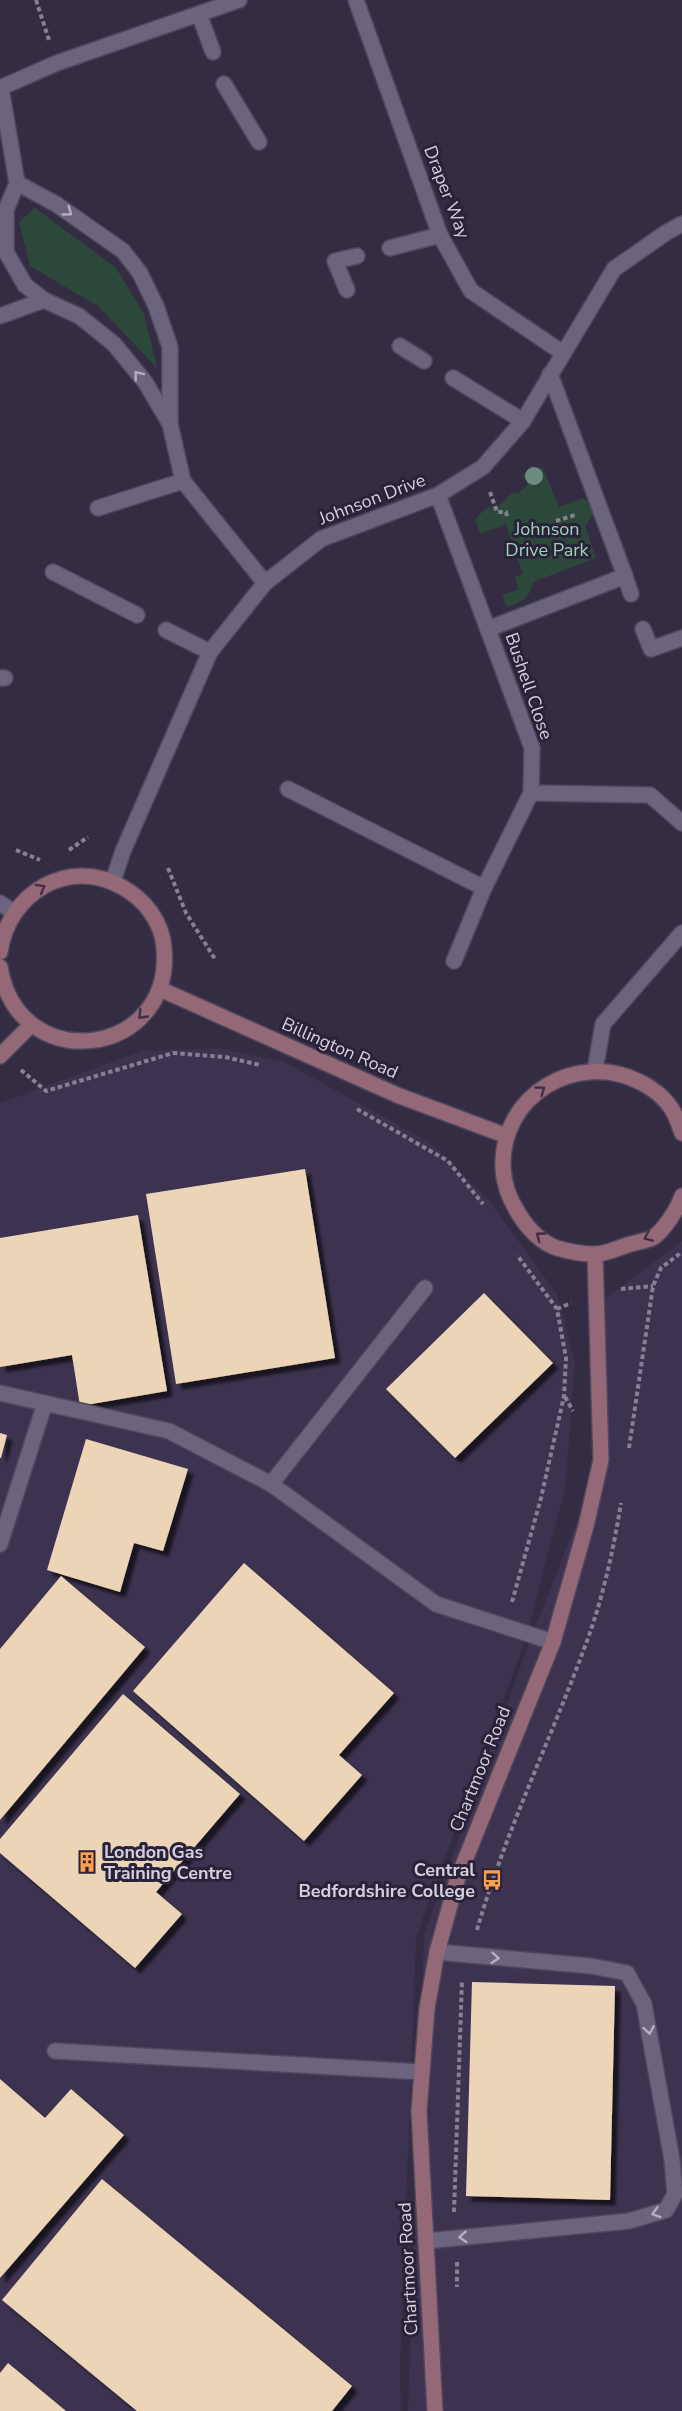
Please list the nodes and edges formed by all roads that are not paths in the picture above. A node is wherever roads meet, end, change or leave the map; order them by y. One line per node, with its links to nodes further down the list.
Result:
1 (239, 0): 3 (street)
2 (356, 0): 10 (street, Draper Way)
3 (198, 14): 4 (street); 6 (street)
4 (213, 52)
5 (224, 84): 7 (street)
6 (1, 88): 8 (street)
7 (259, 142)
8 (17, 183): 14 (street); 22 (street, one-way to 22)
9 (682, 224): 17 (street, Johnson Drive)
10 (440, 236): 11 (street); 17 (street, Draper Way)
11 (390, 248)
12 (357, 256): 13 (street)
13 (348, 290)
14 (44, 300): 15 (street); 22 (street, one-way to 14)
15 (0, 316)
16 (400, 346): 18 (street)
17 (563, 353): 19 (street, Johnson Drive)
18 (424, 361)
19 (550, 374): 21 (street, Johnson Drive); 27 (street)
20 (453, 378): 21 (street)
21 (523, 421): 24 (street, Johnson Drive)
22 (170, 424): 23 (street)
23 (183, 481): 25 (street); 28 (street)
24 (438, 495): 28 (street, Johnson Drive); 31 (street, Bushell Close)
25 (98, 508)
26 (53, 572): 30 (street)
27 (625, 576): 29 (street); 31 (street)
28 (265, 583): 35 (street, Johnson Drive)
29 (631, 594)
30 (137, 615)
31 (488, 629): 37 (street, Bushell Close)
32 (643, 629): 34 (street)
33 (166, 630): 35 (street)
34 (682, 638)
35 (210, 652): 39 (street, Johnson Drive)
36 (288, 789): 40 (street)
37 (531, 793): 38 (street); 40 (street, Bushell Close)
38 (682, 823)
39 (113, 881): 42 (street, one-way to 39); 47 (street)
40 (484, 888): 45 (street, Bushell Close)
41 (0, 903): 42 (street)
42 (13, 912): 44 (street)
43 (682, 933): 50 (street)
44 (0, 952)
45 (454, 961)
46 (0, 967): 48 (street)
47 (160, 989): 48 (street, one-way to 48); 52 (street, Billington Road)
48 (31, 1025): 49 (street)
49 (0, 1056)
50 (595, 1070): 51 (street); 52 (street, one-way to 50)
51 (682, 1133)
52 (507, 1136): 54 (street, one-way to 52)
53 (682, 1196): 54 (street, one-way to 54)
54 (595, 1254): 60 (street, Chartmoor Road)
55 (425, 1288): 58 (street)
56 (0, 1393): 57 (street)
57 (45, 1403): 58 (street); 59 (street)
58 (271, 1484): 60 (street)
59 (0, 1544)
60 (553, 1642): 61 (street, Chartmoor Road)
61 (437, 1952): 63 (street, Chartmoor Road); 64 (street, one-way to 64)
62 (55, 2051): 63 (street)
63 (422, 2072): 64 (street, Chartmoor Road)
64 (426, 2241): 65 (street, Chartmoor Road)
65 (435, 2411)

